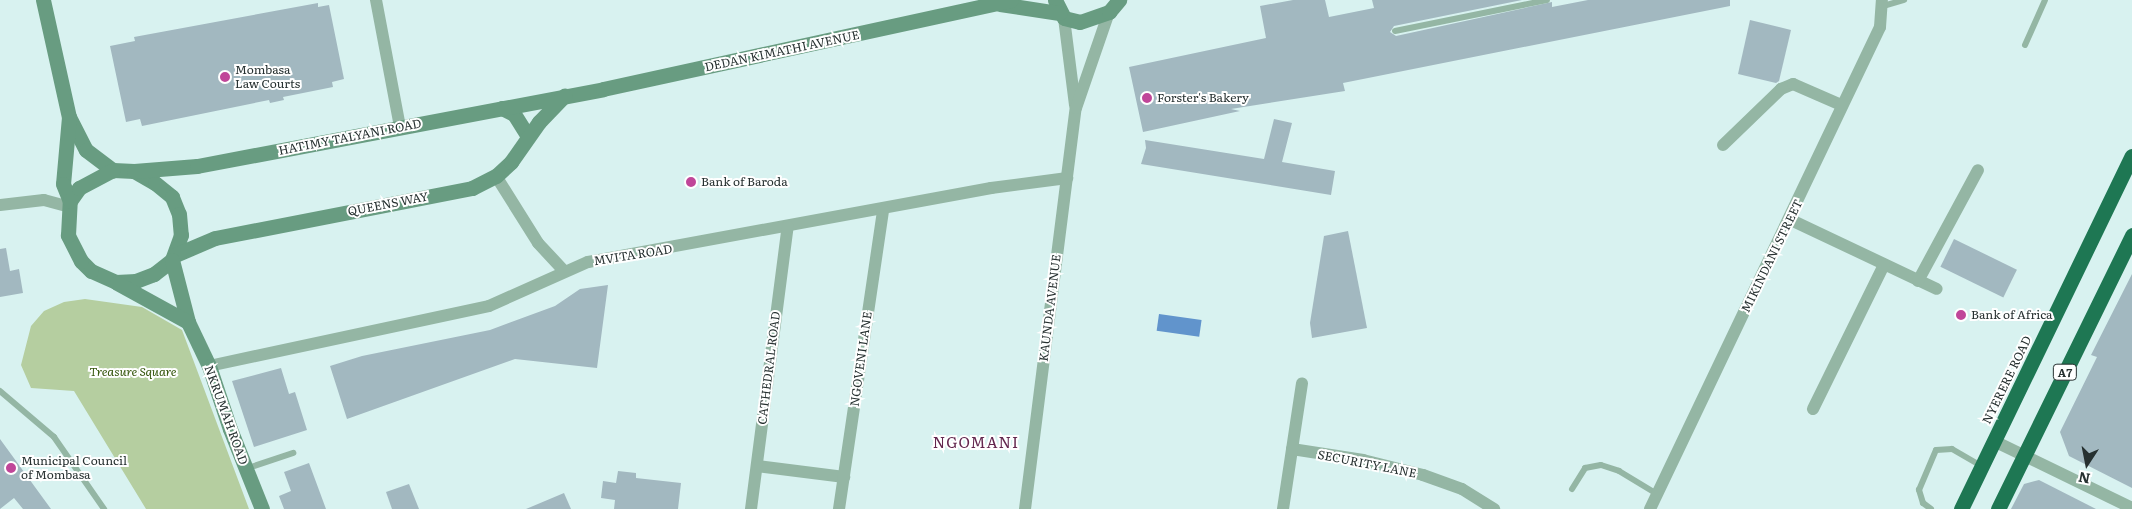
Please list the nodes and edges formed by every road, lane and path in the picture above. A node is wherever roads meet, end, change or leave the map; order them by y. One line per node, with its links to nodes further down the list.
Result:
1 (42, 0): 16 (street)
2 (376, 0): 17 (street)
3 (1547, 0): 10 (lane)
4 (1904, 0): 7 (lane)
5 (2045, 0): 11 (lane)
6 (1004, 2): 9 (street, DEDAN KIMATHI AVENUE); 12 (street, DEDAN KIMATHI AVENUE)
7 (1882, 3): 13 (street, MIKINDANI STREET)
8 (1117, 4): 9 (street, DEDAN KIMATHI AVENUE); 15 (street)
9 (1059, 10): 15 (street)
10 (1395, 31)
11 (2025, 45)
12 (566, 95): 14 (street, HATIMY TALYANI ROAD); 18 (street, QUEENS WAY)
13 (1841, 105): 19 (street); 29 (street, MIKINDANI STREET)
14 (502, 108): 17 (street, HATIMY TALYANI ROAD); 18 (street)
15 (1076, 108): 25 (street, KAUNDA AVENUE)
16 (68, 117): 21 (street); 26 (street)
17 (400, 127): 23 (street, HATIMY TALYANI ROAD)
18 (528, 136): 24 (street, QUEENS WAY)
19 (1723, 145)
20 (2132, 156): 43 (highway, NYERERE ROAD / A7)
21 (113, 170): 23 (street); 26 (street)
22 (1978, 170): 35 (street)
23 (134, 171): 32 (street)
24 (496, 176): 32 (street, QUEENS WAY); 34 (street)
25 (1067, 178): 28 (street, MVITA ROAD); 58 (street, KAUNDA AVENUE)
26 (68, 204): 27 (street); 36 (street)
27 (0, 205)
28 (883, 210): 30 (street, MVITA ROAD); 50 (street, NGOVENI LANE)
29 (1791, 220): 33 (street); 52 (street, MIKINDANI STREET)
30 (788, 226): 34 (street, MVITA ROAD); 47 (street, CATHEDRAL ROAD)
31 (2132, 235): 46 (highway, A7)
32 (173, 257): 36 (street); 38 (street, NKRUMAH ROAD)
33 (1884, 265): 35 (street); 42 (street)
34 (564, 271): 39 (street, MVITA ROAD)
35 (1918, 280): 37 (street)
36 (116, 282): 38 (street)
37 (1937, 289)
38 (188, 322): 39 (street, NKRUMAH ROAD)
39 (209, 366): 49 (street, NKRUMAH ROAD)
40 (1302, 383): 44 (street)
41 (0, 391): 54 (lane)
42 (1813, 409)
43 (1994, 441): 46 (street); 48 (highway, NYERERE ROAD / A7)
44 (1292, 450): 59 (street); 60 (street, SECURITY LANE)
45 (293, 453): 49 (lane)
46 (2024, 455): 53 (street); 64 (highway, A7)
47 (756, 466): 50 (street); 56 (street, CATHEDRAL ROAD)
48 (1982, 467): 62 (lane); 63 (highway, NYERERE ROAD / A7)
49 (245, 469): 55 (street, NKRUMAH ROAD)
50 (844, 477): 57 (street, NGOVENI LANE)
51 (1572, 489): 52 (lane)
52 (1657, 494): 61 (street, MIKINDANI STREET)
53 (2132, 508)
54 (104, 509)
55 (262, 509)
56 (751, 509)
57 (839, 509)
58 (1025, 509)
59 (1283, 509)
60 (1494, 509)
61 (1650, 509)
62 (1932, 509)
63 (1961, 509)
64 (1998, 509)

